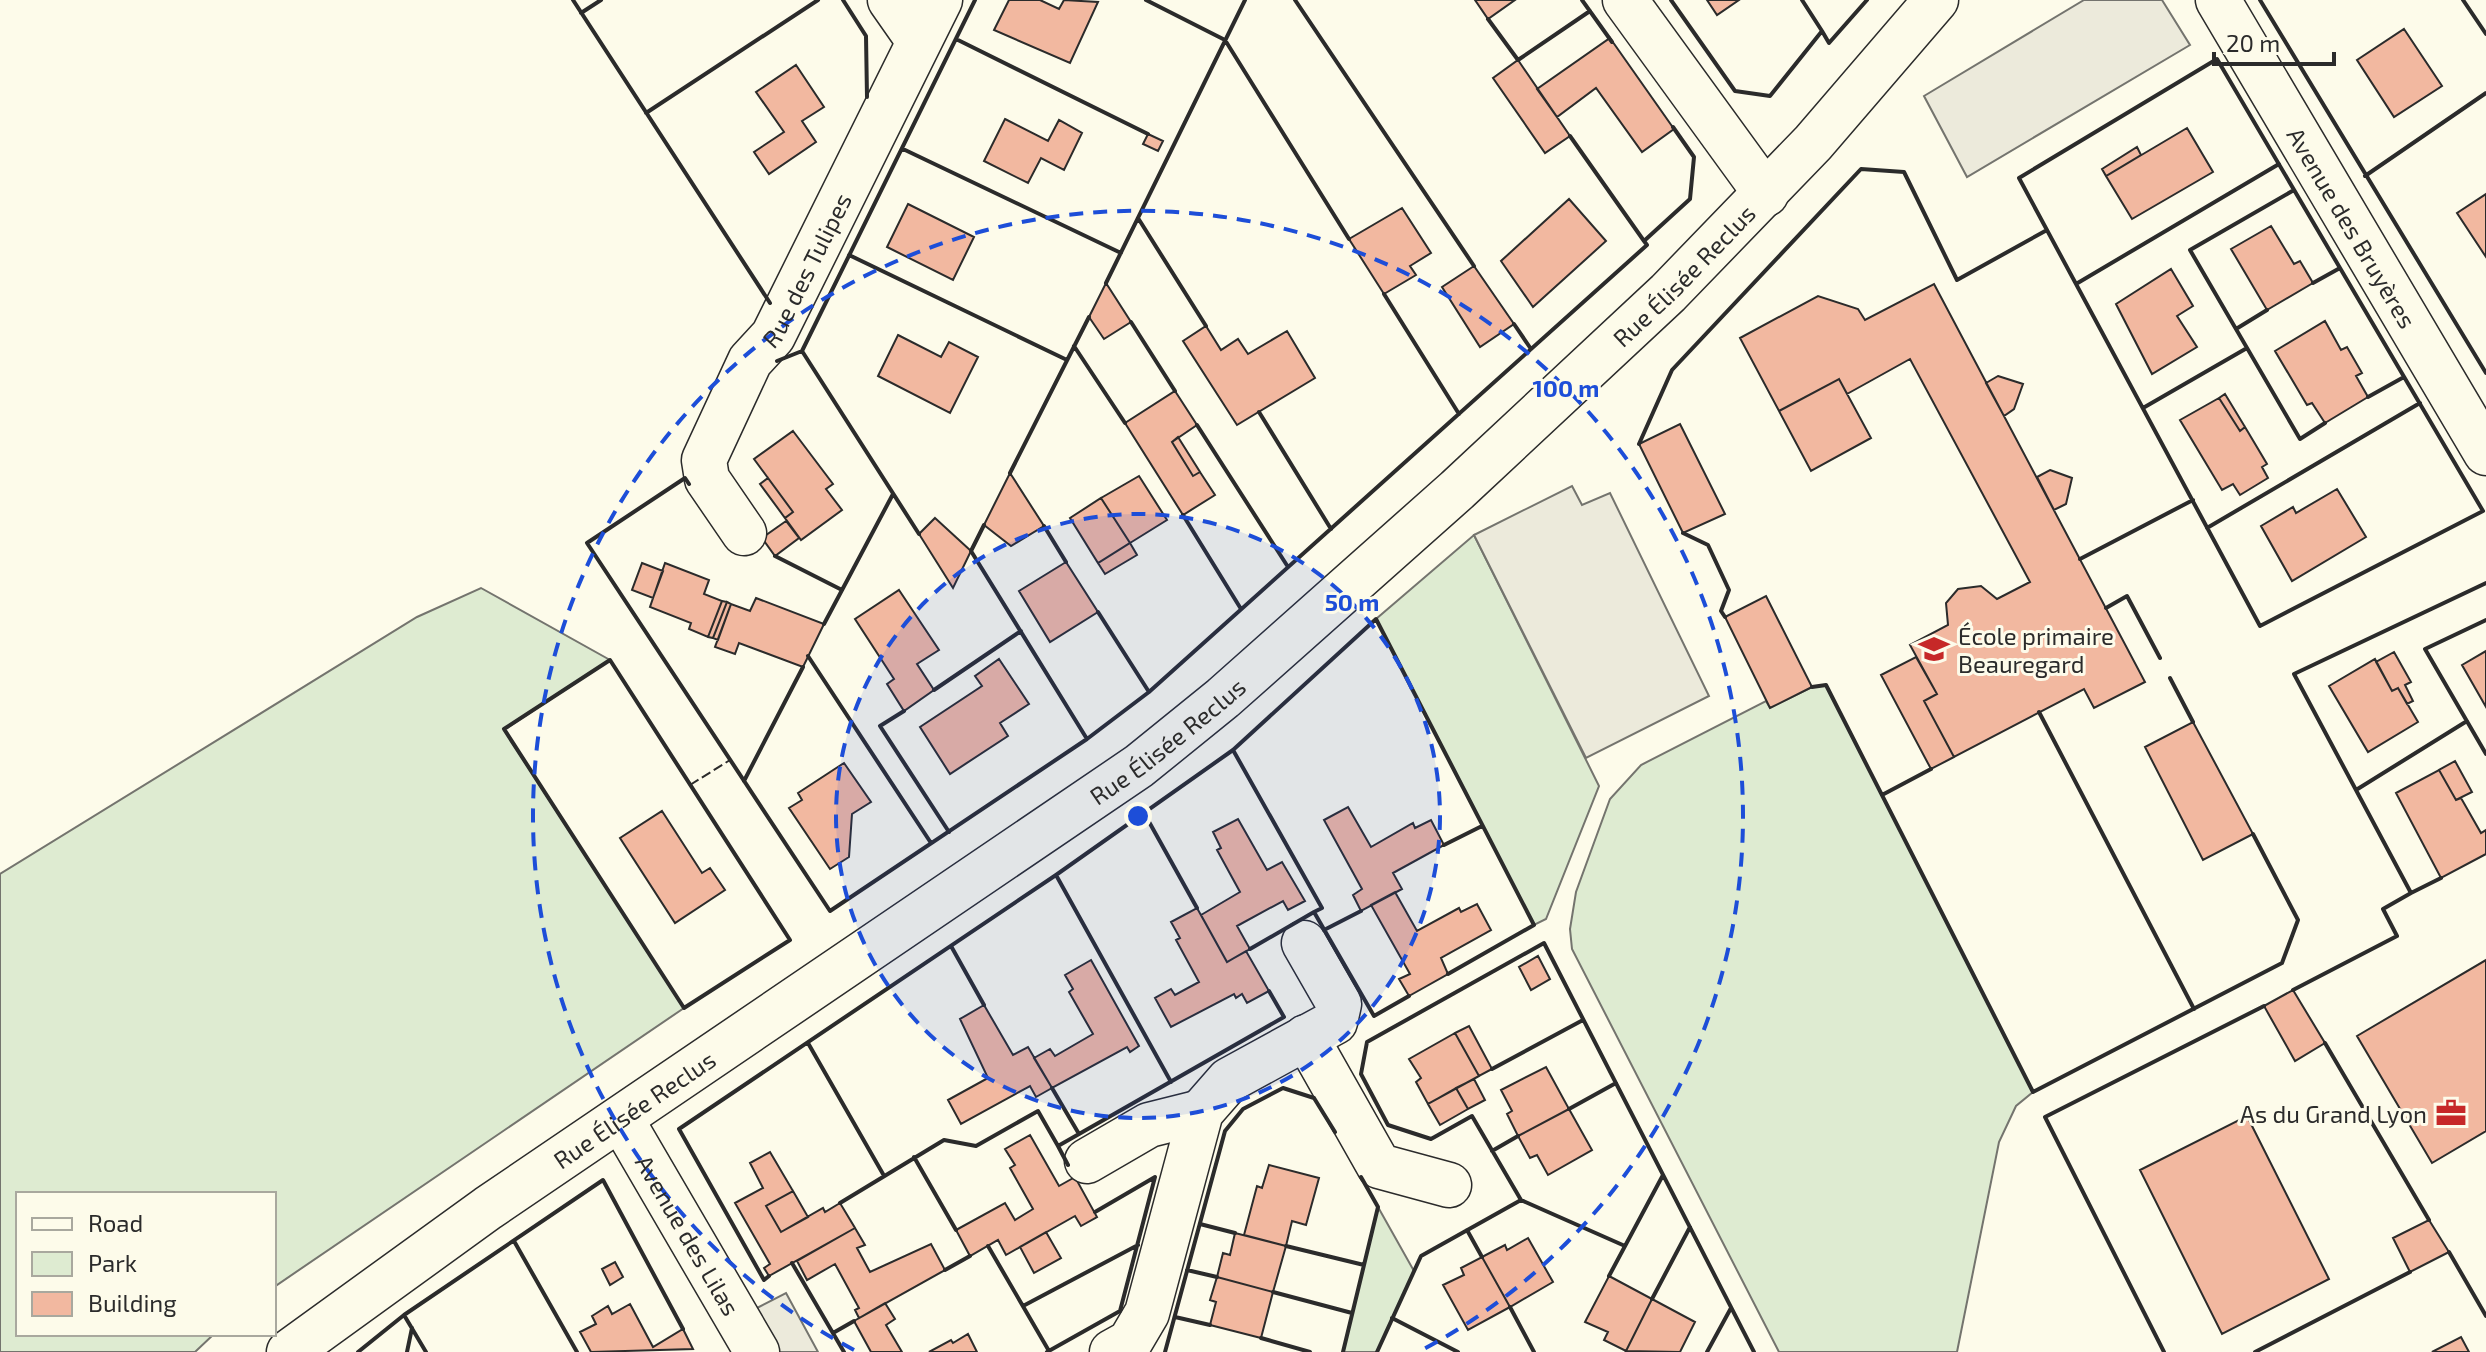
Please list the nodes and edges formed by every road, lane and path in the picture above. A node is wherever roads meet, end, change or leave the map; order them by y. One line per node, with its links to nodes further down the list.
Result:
1 (890, 0): 6 (street)
2 (940, 0): 6 (street, Rue des Tulipes)
3 (1625, 0): 7 (street)
4 (1936, 0): 7 (street, Rue Élisée Reclus)
5 (2218, 0): 8 (street, Avenue des Bruyères)
6 (918, 40): 9 (street, Rue des Tulipes)
7 (1766, 194): 13 (street, Rue Élisée Reclus)
8 (2486, 453)
9 (744, 533)
10 (1304, 943): 11 (street)
11 (1306, 1037): 12 (street); 15 (street)
12 (1201, 1112): 14 (street); 18 (street)
13 (621, 1119): 16 (street, Rue Élisée Reclus); 17 (street, Avenue des Lilas)
14 (1087, 1161)
15 (1449, 1185)
16 (289, 1352)
17 (757, 1352)
18 (1112, 1352)

